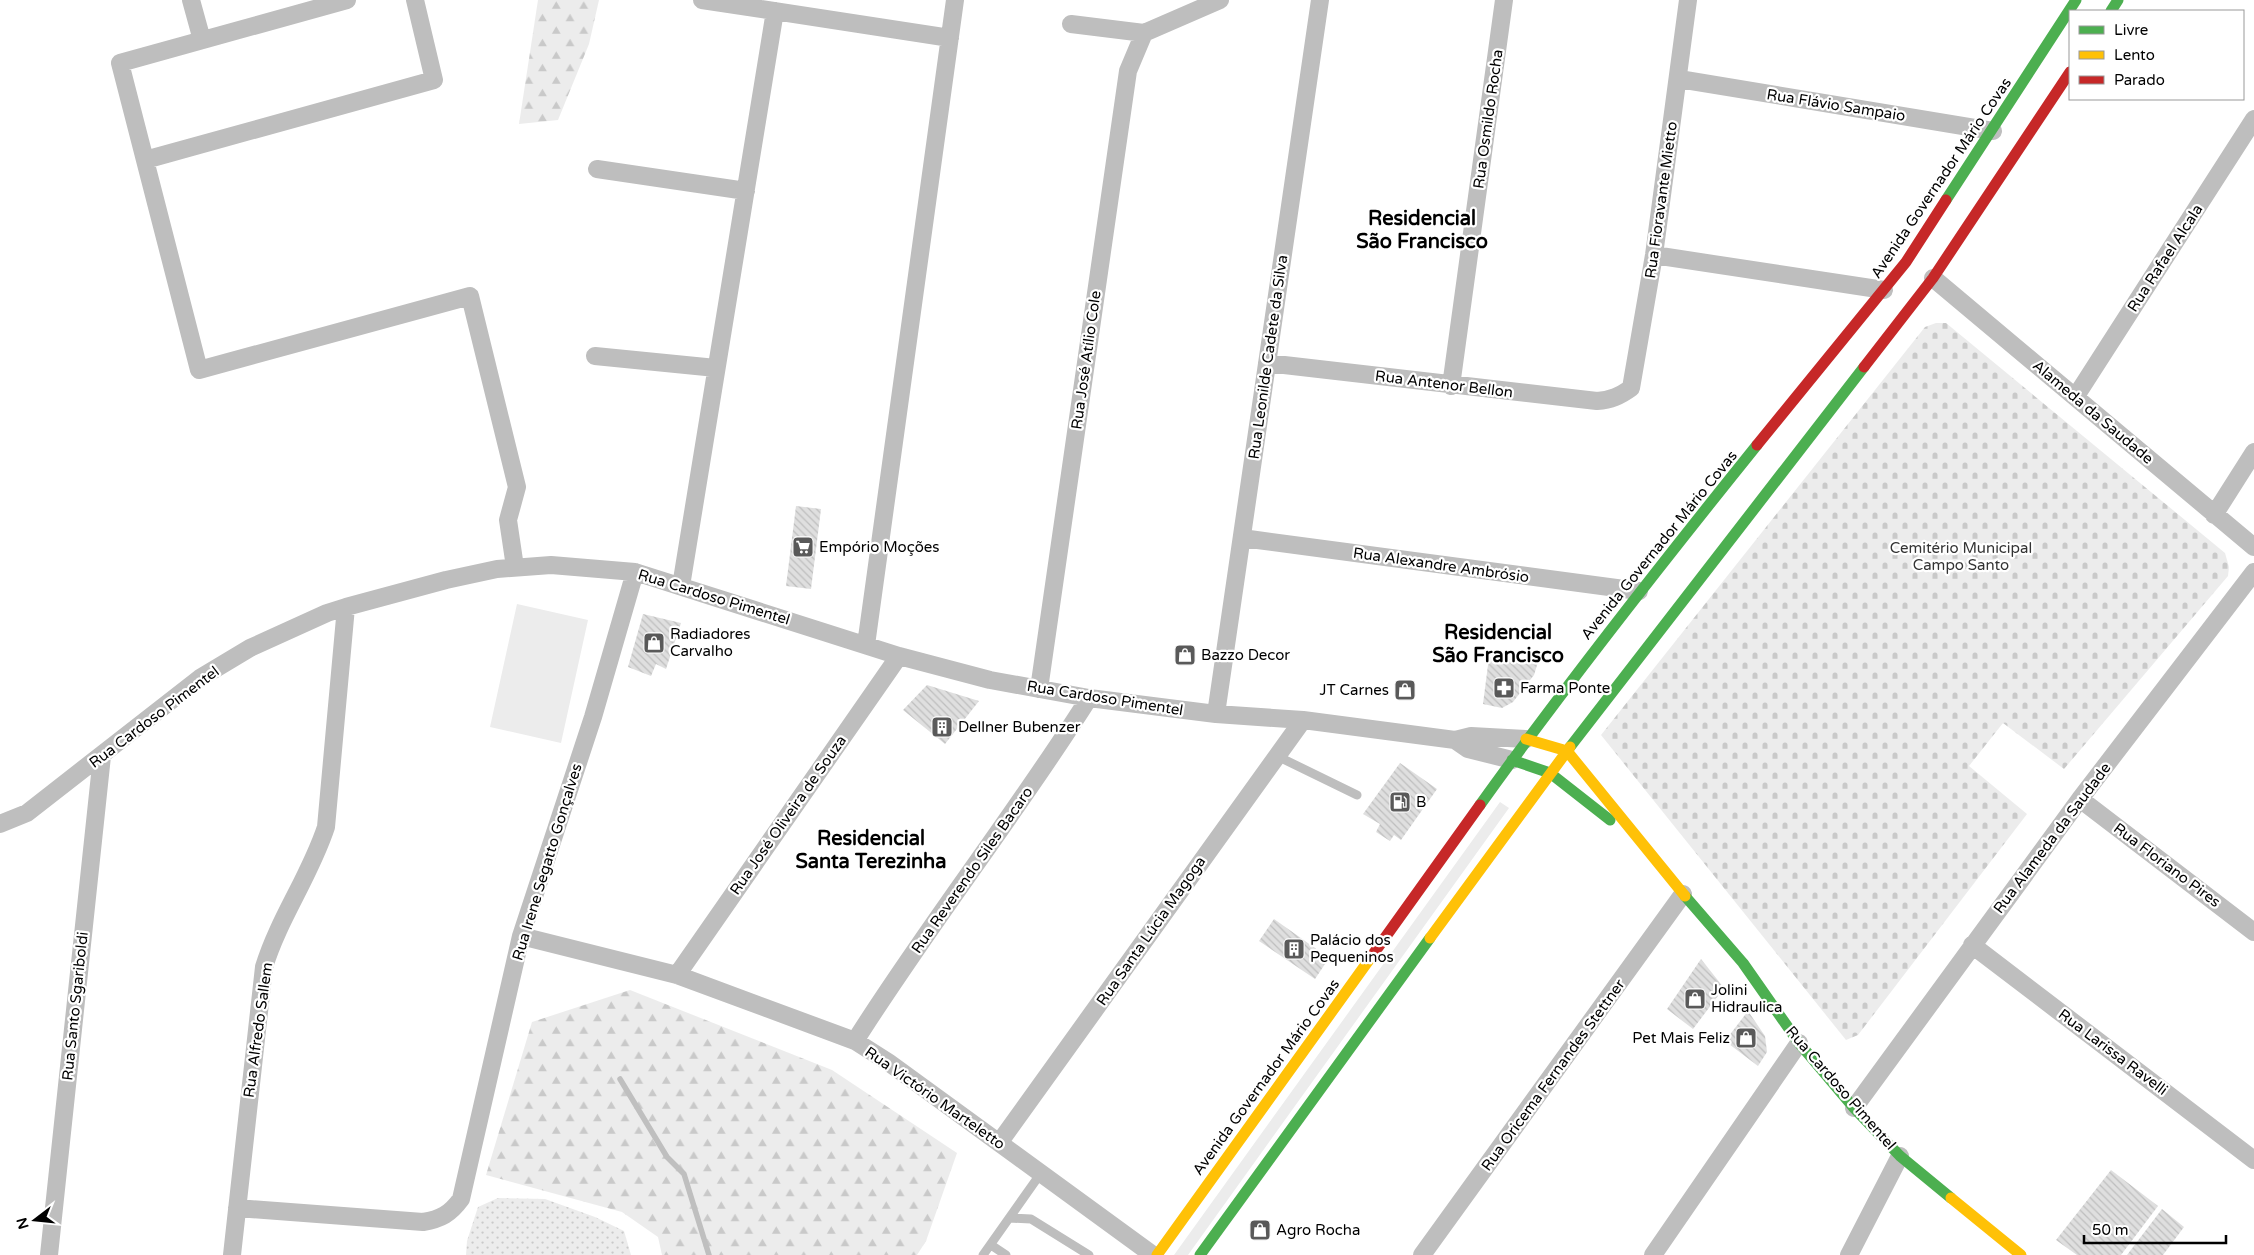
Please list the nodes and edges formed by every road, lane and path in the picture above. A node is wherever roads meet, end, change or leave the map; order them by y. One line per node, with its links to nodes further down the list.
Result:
1 (191, 0): 15 (street)
2 (415, 0): 20 (street)
3 (702, 0): 10 (street)
4 (955, 0): 14 (street)
5 (1320, 0): 27 (street, Rua Leonilde Cadete da Silva)
6 (1504, 0): 29 (street, Rua Osmildo Rocha)
7 (1688, 0): 17 (street, Rua Fioravante Mietto)
8 (339, 1): 15 (street)
9 (1209, 2): 13 (street)
10 (775, 11): 14 (street); 22 (street)
11 (2069, 11): 19 (main road, Avenida Governador Mário Covas)
12 (1071, 24): 13 (street)
13 (1144, 33): 44 (street, Rua José Atílio Cole)
14 (950, 38): 42 (street)
15 (202, 40): 20 (street)
16 (2069, 73): 24 (main road)
17 (1678, 79): 19 (street, Rua Flávio Sampaio); 23 (street, Rua Fioravante Mietto)
18 (2254, 119): 31 (street, Rua Rafael Alcala)
19 (1992, 131): 25 (main road, Avenida Governador Mário Covas)
20 (145, 160): 36 (street)
21 (597, 169): 22 (street)
22 (746, 191): 28 (street)
23 (1654, 255): 25 (street); 30 (street, Rua Fioravante Mietto)
24 (1932, 278): 31 (street, Alameda da Saudade); 50 (main road)
25 (1884, 290): 40 (main road, Avenida Governador Mário Covas)
26 (595, 356): 28 (street)
27 (1267, 363): 29 (street, Rua Antenor Bellon); 34 (street, Rua Leonilde Cadete da Silva)
28 (716, 368): 39 (street)
29 (1451, 386): 30 (street, Rua Antenor Bellon)
30 (1621, 396)
31 (2076, 396): 33 (street, Alameda da Saudade)
32 (2254, 452): 33 (street)
33 (2214, 515): 35 (street, Alameda da Saudade)
34 (1242, 538): 40 (street, Rua Alexandre Ambrósio); 46 (street, Rua Leonilde Cadete da Silva)
35 (2254, 547)
36 (515, 567): 37 (street, Rua Cardoso Pimentel); 41 (street, Rua Cardoso Pimentel)
37 (635, 572): 39 (street, Rua Cardoso Pimentel); 61 (street, Rua Irene Segatto Gonçalves)
38 (2254, 572): 56 (street, Rua Alameda da Saudade)
39 (680, 586): 42 (street, Rua Cardoso Pimentel)
40 (1639, 592): 48 (main road, Avenida Governador Mário Covas)
41 (346, 607): 51 (street, Rua Cardoso Pimentel); 71 (street, Rua Alfredo Sallem)
42 (866, 645): 43 (street, Rua Cardoso Pimentel)
43 (900, 656): 44 (street, Rua Cardoso Pimentel); 63 (street, Rua José Oliveira de Souza)
44 (1039, 689): 45 (street, Rua Cardoso Pimentel)
45 (1089, 698): 46 (street, Rua Cardoso Pimentel); 64 (street, Rua Reverendo Siles Bacaro)
46 (1216, 714): 47 (street, Rua Cardoso Pimentel)
47 (1303, 720): 49 (street, Rua Cardoso Pimentel); 52 (street, Rua Santa Lúcia Magoga)
48 (1526, 739): 49 (street, Rua Cardoso Pimentel); 50 (main road, Rua Cardoso Pimentel); 53 (main road, Avenida Governador Mário Covas)
49 (1455, 740): 53 (street, Rua Cardoso Pimentel)
50 (1567, 752): 54 (main road); 58 (main road, Rua Cardoso Pimentel)
51 (102, 756): 57 (street, Rua Cardoso Pimentel); 74 (street, Rua Santo Sgariboldi)
52 (1277, 756): 55 (lane); 67 (street, Rua Santa Lúcia Magoga)
53 (1512, 760): 54 (main road, Rua Cardoso Pimentel); 80 (main road, Avenida Governador Mário Covas)
54 (1550, 773): 58 (main road, Rua Cardoso Pimentel); 81 (main road)
55 (1358, 795)
56 (2080, 799): 60 (street, Rua Floriano Pires); 62 (street, Rua Alameda da Saudade)
57 (0, 824)
58 (1629, 828): 59 (main road, Rua Cardoso Pimentel)
59 (1683, 894): 65 (main road, Rua Cardoso Pimentel); 82 (street, Rua Oricema Fernandes Stettner)
60 (2254, 932)
61 (521, 936): 63 (street, Rua Victório Marteletto); 71 (street, Rua Irene Segatto Gonçalves)
62 (1972, 945): 66 (street, Rua Alameda da Saudade); 69 (street, Rua Larissa Ravelli)
63 (677, 975): 64 (street, Rua Victório Marteletto)
64 (855, 1041): 67 (street, Rua Victório Marteletto)
65 (1799, 1043): 66 (main road, Rua Cardoso Pimentel); 83 (street)
66 (1854, 1108): 68 (main road, Rua Cardoso Pimentel)
67 (999, 1144): 70 (street, Rua Victório Marteletto)
68 (1900, 1156): 84 (street); 85 (main road, Rua Cardoso Pimentel)
69 (2254, 1160)
70 (1041, 1173): 72 (lane); 79 (street, Rua Victório Marteletto)
71 (237, 1208): 75 (street, Rua Alfredo Sallem)
72 (1009, 1218): 73 (lane); 78 (lane)
73 (991, 1245): 76 (lane); 77 (lane)
74 (49, 1255)
75 (232, 1255)
76 (983, 1255)
77 (1006, 1255)
78 (1089, 1255)
79 (1153, 1255)
80 (1157, 1255)
81 (1200, 1255)
82 (1422, 1255)
83 (1653, 1255)
84 (1849, 1255)
85 (2022, 1255)

